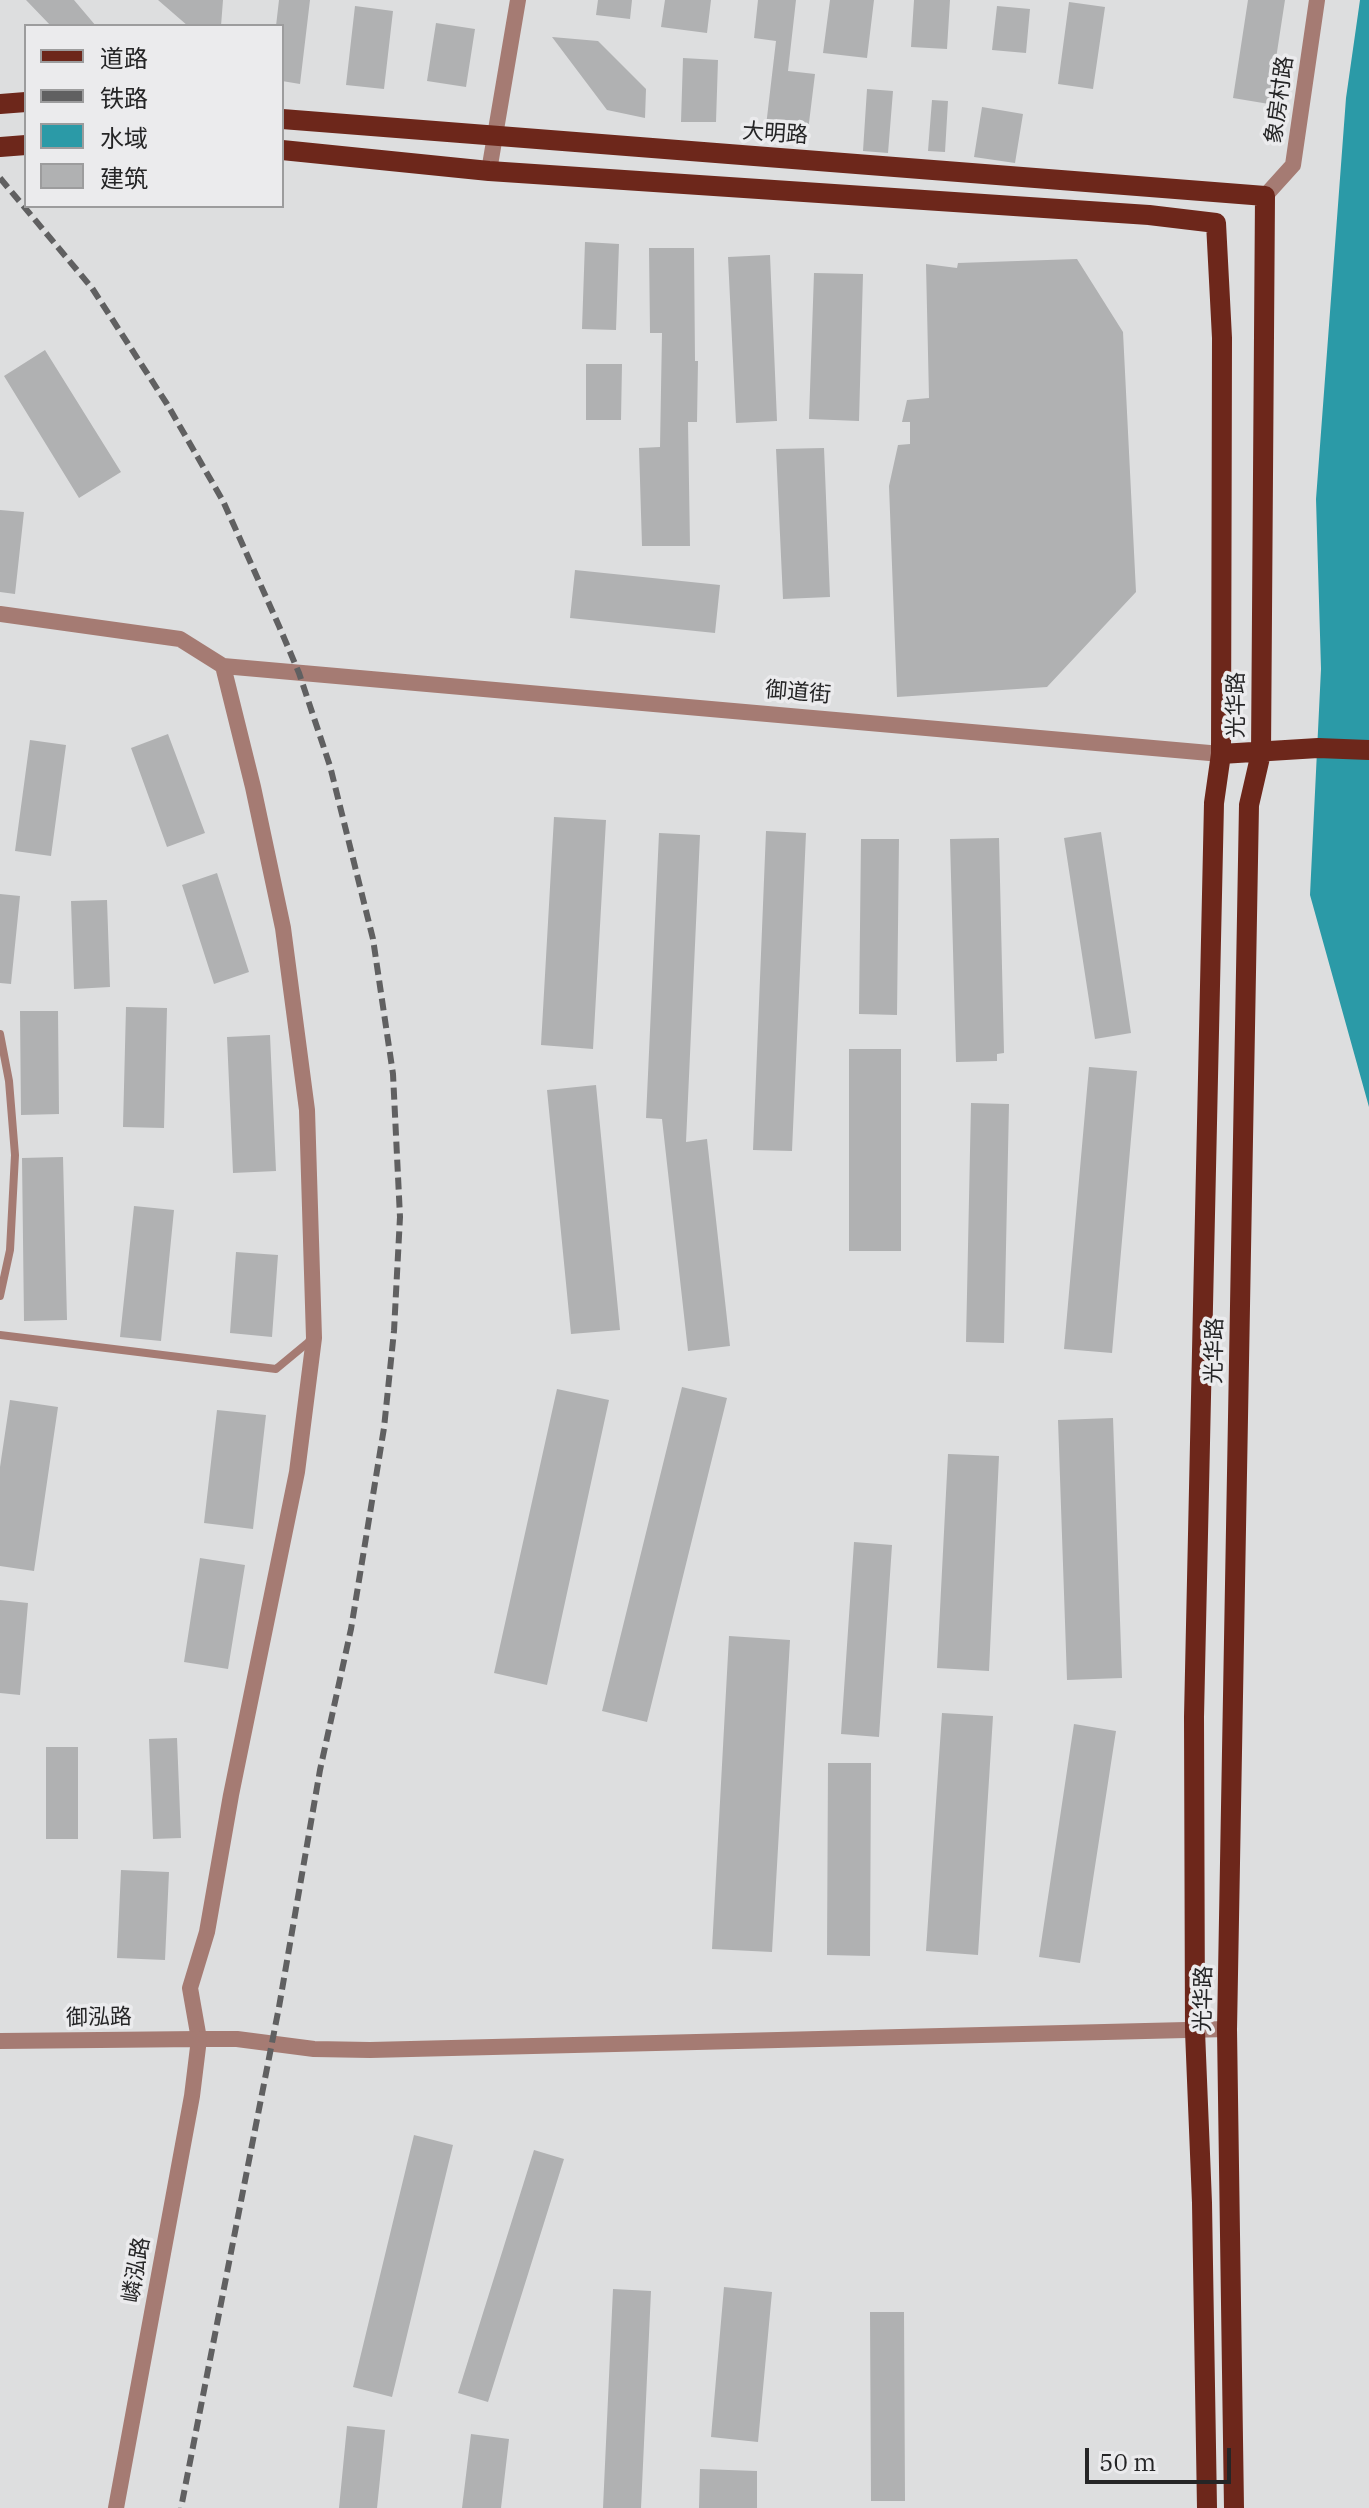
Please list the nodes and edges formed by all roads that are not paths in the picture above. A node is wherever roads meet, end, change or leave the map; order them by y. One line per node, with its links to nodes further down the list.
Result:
1 (518, 0): 6 (street)
2 (1317, 0): 11 (street, 象房村路)
3 (24, 102): 4 (main road)
4 (0, 104)
5 (284, 119): 6 (main road, 大明路)
6 (496, 137): 10 (street); 11 (main road, 大明路)
7 (24, 145): 8 (main road)
8 (0, 147)
9 (284, 150): 10 (main road)
10 (489, 171): 16 (main road, 光华路)
11 (1265, 196): 15 (main road, 光华路)
12 (0, 614): 13 (street)
13 (223, 666): 16 (street, 御道街); 20 (street, 嶙泓路)
14 (1369, 750): 15 (main road)
15 (1261, 753): 16 (main road); 21 (main road, 光华路)
16 (1221, 754): 22 (main road, 光华路)
17 (0, 1034): 18 (lane)
18 (0, 1296)
19 (0, 1335): 20 (lane)
20 (314, 1338): 23 (street, 嶙泓路)
21 (1227, 2029): 22 (street, 御泓路); 27 (main road, 光华路)
22 (1195, 2031): 23 (street, 御泓路); 26 (main road, 光华路)
23 (199, 2039): 24 (street, 御泓路); 25 (street, 嶙泓路)
24 (0, 2041)
25 (116, 2508)
26 (1207, 2508)
27 (1234, 2508)

